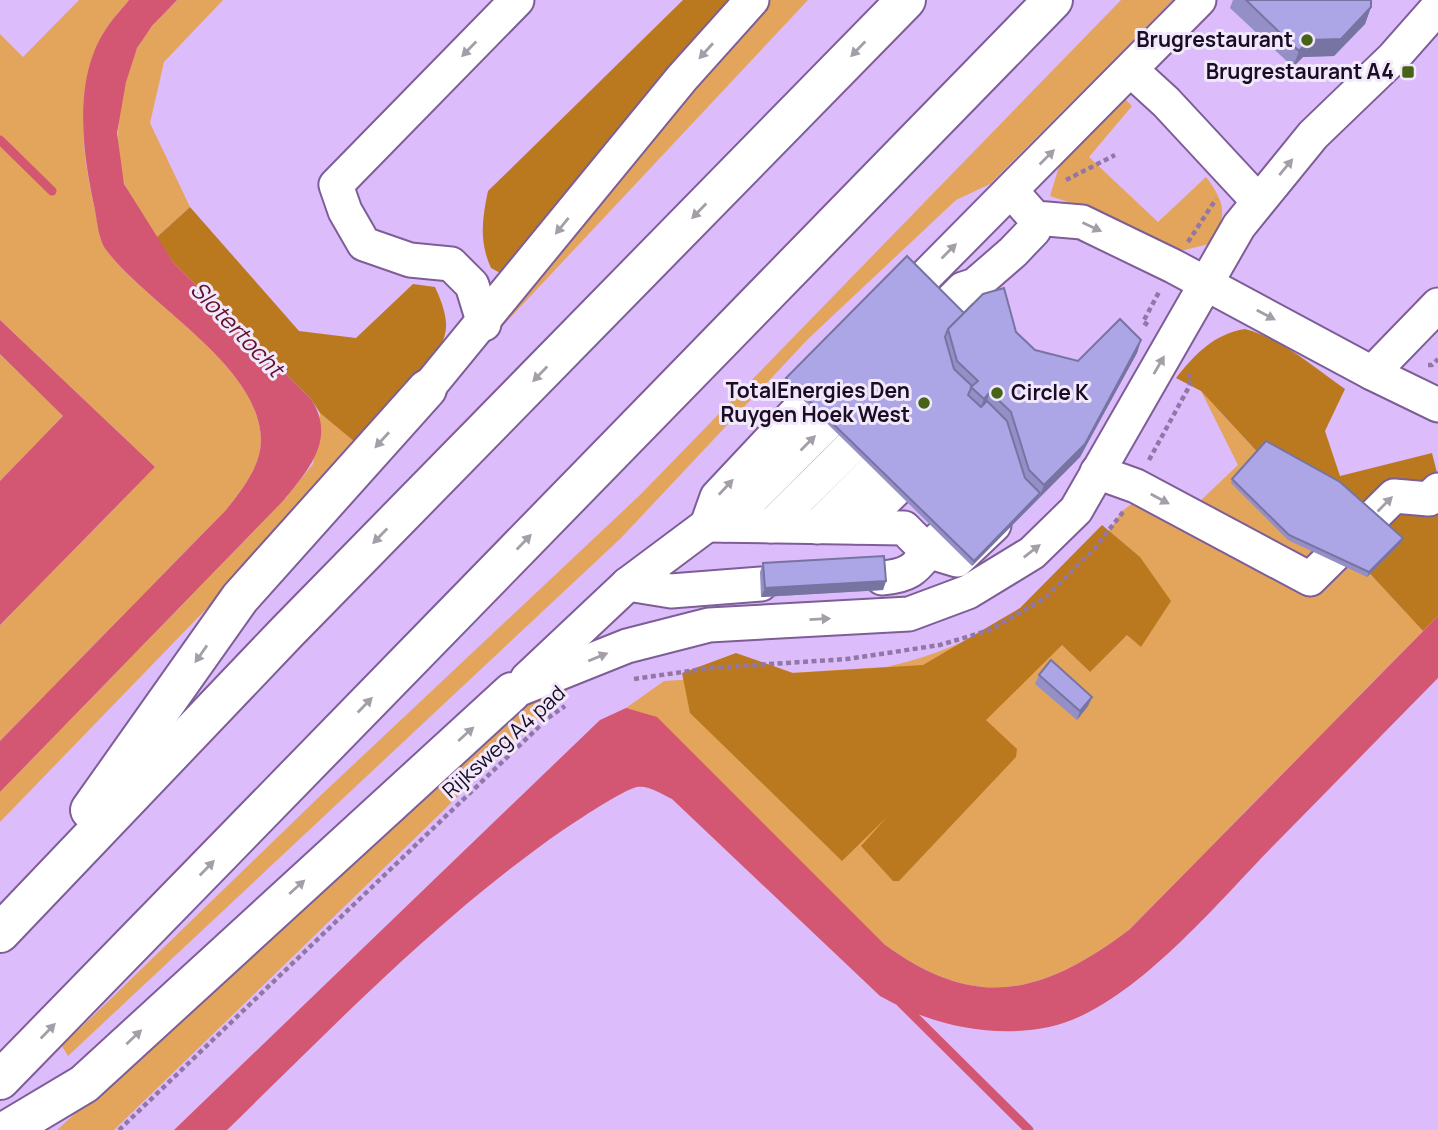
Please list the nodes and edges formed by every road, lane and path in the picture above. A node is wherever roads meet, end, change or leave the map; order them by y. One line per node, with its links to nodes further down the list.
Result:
1 (517, 0): 14 (lane, one-way to 14)
2 (752, 0): 14 (lane, one-way to 14)
3 (906, 0): 36 (highway, one-way to 36)
4 (1053, 0): 37 (highway, one-way to 4)
5 (1199, 0): 7 (lane)
6 (1438, 7): 9 (lane, one-way to 6)
7 (1131, 70): 8 (lane, one-way to 7); 9 (lane)
8 (1012, 192): 10 (lane); 12 (lane, one-way to 8)
9 (1258, 201): 11 (lane)
10 (1035, 218): 11 (lane, one-way to 11); 15 (lane)
11 (1206, 284): 17 (lane, one-way to 17); 21 (lane, one-way to 11)
12 (898, 304): 15 (lane); 25 (lane, one-way to 12)
13 (1438, 305): 17 (lane)
14 (484, 324): 18 (lane)
15 (902, 349): 16 (lane); 25 (lane, one-way to 15)
16 (935, 365)
17 (1372, 373): 19 (lane)
18 (428, 389): 36 (highway, one-way to 36)
19 (1438, 405)
20 (929, 415): 26 (lane); 27 (lane); 28 (lane)
21 (1097, 472): 22 (lane); 34 (lane, one-way to 21)
22 (1136, 486): 23 (lane, one-way to 23); 33 (path)
23 (1438, 490)
24 (1002, 500): 29 (lane)
25 (716, 525): 26 (lane); 31 (lane)
26 (771, 526): 27 (lane)
27 (817, 527): 28 (lane)
28 (857, 527): 29 (lane)
29 (919, 529): 30 (lane)
30 (882, 578)
31 (628, 584): 32 (lane); 34 (lane)
32 (761, 584)
33 (631, 679)
34 (512, 692): 38 (highway, one-way to 34)
35 (574, 700): 39 (path, Rijksweg A4 pad)
36 (7, 926)
37 (0, 1080)
38 (7, 1130)
39 (119, 1130)

